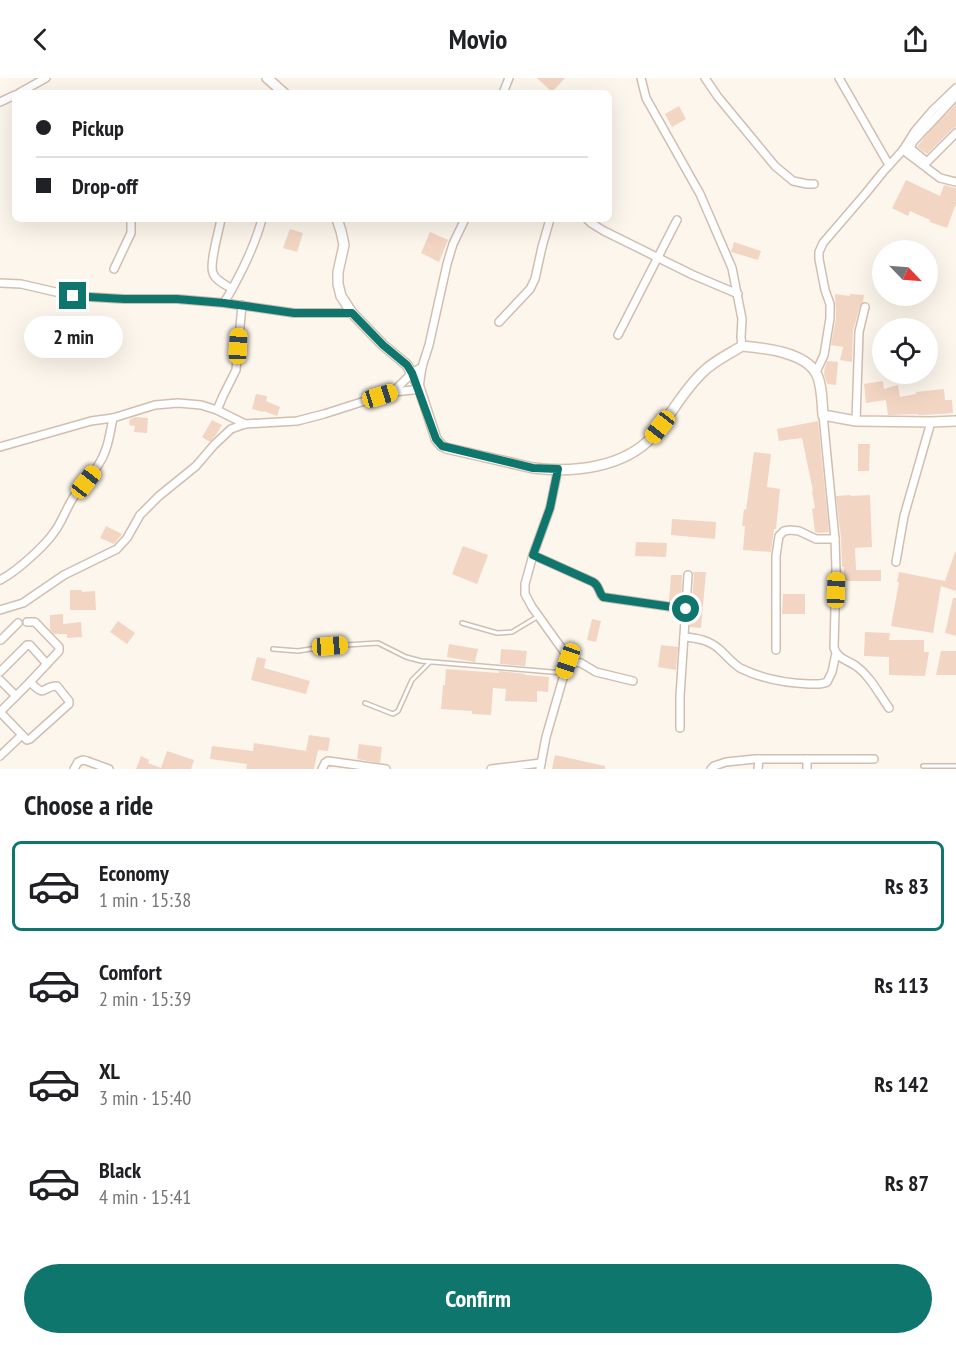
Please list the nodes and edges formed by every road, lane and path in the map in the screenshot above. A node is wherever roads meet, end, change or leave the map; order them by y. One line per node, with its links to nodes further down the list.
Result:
1 (46, 78): 7 (street)
2 (267, 78): 8 (street)
3 (641, 78): 28 (street)
4 (705, 78): 15 (street)
5 (839, 78): 13 (street)
6 (956, 88): 10 (street)
7 (24, 90)
8 (281, 90)
9 (956, 96): 10 (street)
10 (945, 103): 12 (street); 12 (street)
11 (956, 133): 12 (street)
12 (907, 150): 13 (street); 14 (street)
13 (889, 165): 37 (street)
14 (956, 182)
15 (814, 184)
16 (677, 220): 24 (street)
17 (131, 222): 25 (street)
18 (220, 222): 27 (street)
19 (261, 222): 27 (street)
20 (338, 222): 32 (street)
21 (464, 222): 36 (street)
22 (549, 222): 33 (street)
23 (590, 222): 24 (street)
24 (658, 258): 28 (street); 34 (street)
25 (114, 269)
26 (0, 283): 29 (street)
27 (232, 289): 29 (street)
28 (738, 294): 35 (street)
29 (224, 303): 30 (street)
30 (242, 305): 32 (street); 41 (street)
31 (865, 307): 45 (street)
32 (352, 313): 38 (street)
33 (499, 322)
34 (618, 335)
35 (742, 346): 37 (street); 49 (street)
36 (422, 367): 38 (street); 39 (street)
37 (816, 372): 42 (street)
38 (412, 373): 39 (street); 40 (street)
39 (419, 387): 40 (street); 49 (street)
40 (393, 392): 47 (street)
41 (217, 410): 43 (street); 47 (street)
42 (823, 415): 45 (street); 50 (street)
43 (113, 418): 48 (street); 54 (street)
44 (956, 421): 46 (street)
45 (856, 422): 46 (street)
46 (931, 422): 52 (street)
47 (244, 424): 56 (street)
48 (0, 447)
49 (558, 469): 51 (street)
50 (836, 539): 64 (street); 65 (street)
51 (533, 555): 55 (street); 57 (street)
52 (896, 562)
53 (688, 575): 55 (street)
54 (0, 580)
55 (686, 609): 61 (street)
56 (0, 610)
57 (538, 616): 60 (lane); 66 (street)
58 (27, 622): 68 (street)
59 (18, 623): 62 (street)
60 (462, 623)
61 (684, 637): 65 (street); 78 (street)
62 (0, 640)
63 (273, 649): 67 (lane)
64 (776, 650)
65 (836, 653): 76 (street)
66 (568, 661): 70 (street); 72 (street)
67 (430, 662): 70 (lane); 75 (lane)
68 (47, 664): 69 (street); 73 (street)
69 (0, 672)
70 (563, 673): 84 (street)
71 (0, 680): 74 (street)
72 (633, 681)
73 (30, 682): 74 (street); 79 (street)
74 (16, 696): 77 (street)
75 (365, 703)
76 (889, 708)
77 (0, 712): 79 (street)
78 (680, 728)
79 (22, 735): 80 (street)
80 (0, 756)
81 (759, 759): 82 (street); 92 (street); 93 (street)
82 (807, 759): 83 (street); 94 (street)
83 (874, 759)
84 (540, 766): 91 (street)
85 (923, 766): 86 (lane)
86 (956, 766)
87 (74, 769): 88 (street)
88 (109, 769)
89 (322, 769): 90 (street)
90 (386, 769)
91 (491, 769)
92 (711, 769)
93 (758, 769)
94 (807, 769)

